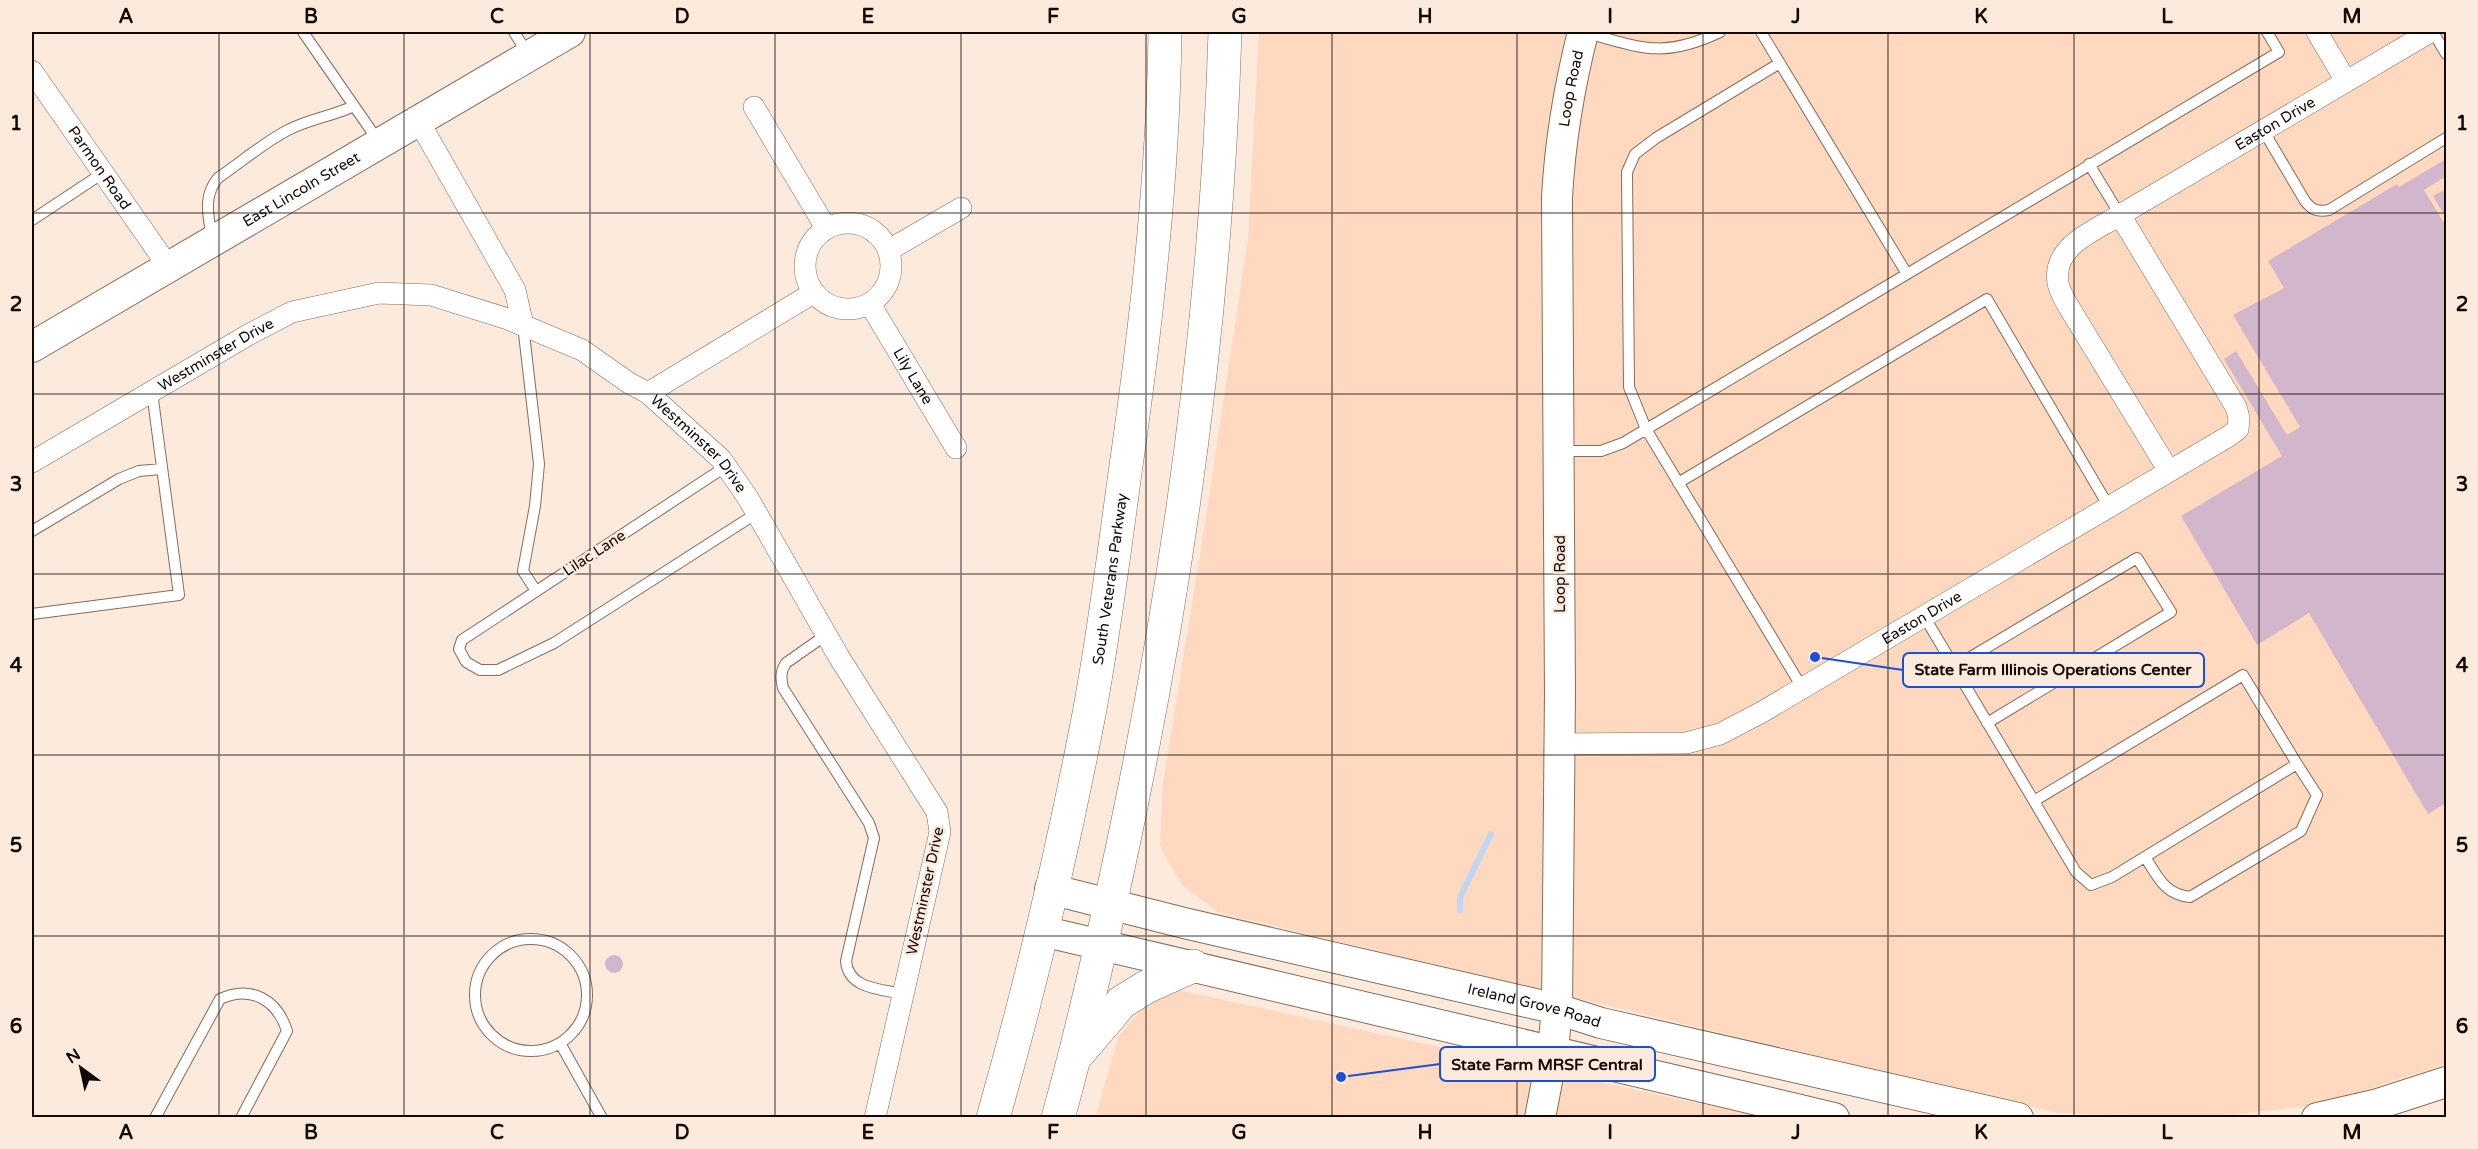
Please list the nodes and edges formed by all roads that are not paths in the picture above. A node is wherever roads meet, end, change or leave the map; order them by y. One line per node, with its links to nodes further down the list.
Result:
1 (303, 32): 16 (lane)
2 (570, 32): 11 (main road, East Lincoln Street)
3 (1165, 32): 60 (highway, South Veterans Parkway)
4 (1225, 32): 61 (highway)
5 (1584, 32): 6 (lane); 40 (main road, Loop Road)
6 (1720, 32)
7 (1761, 32): 13 (lane)
8 (2267, 32): 22 (lane)
9 (2317, 32): 15 (street)
10 (2431, 32): 12 (lane); 15 (street, Easton Drive)
11 (521, 44): 18 (main road, East Lincoln Street)
12 (2446, 54)
13 (1780, 63): 31 (lane); 38 (lane)
14 (32, 71): 23 (street, Parmon Road)
15 (2346, 81): 19 (street, Easton Drive)
16 (354, 106): 21 (lane); 28 (lane)
17 (754, 107): 27 (street)
18 (418, 120): 21 (main road, East Lincoln Street); 34 (street)
19 (2263, 130): 20 (lane); 25 (street, Easton Drive)
20 (2446, 138)
21 (379, 142): 28 (main road, East Lincoln Street)
22 (2089, 164): 25 (lane); 31 (lane)
23 (103, 173): 26 (lane); 30 (street, Parmon Road)
24 (961, 208): 29 (street)
25 (2120, 215): 44 (street, Easton Drive); 44 (street, Easton Drive)
26 (32, 220)
27 (826, 228): 29 (street); 32 (street)
28 (212, 240): 30 (main road, East Lincoln Street)
29 (889, 250): 33 (street)
30 (168, 266): 35 (main road, East Lincoln Street)
31 (1907, 274): 38 (lane)
32 (813, 293): 33 (street); 37 (street)
33 (870, 304): 39 (street, Lily Lane)
34 (523, 325): 36 (street, Westminster Drive); 37 (street, Westminster Drive); 49 (lane)
35 (32, 347)
36 (152, 392): 41 (street, Westminster Drive); 43 (lane)
37 (648, 393): 42 (street, Westminster Drive)
38 (1646, 429): 40 (lane); 45 (lane)
39 (956, 448)
40 (1559, 452): 56 (main road, Loop Road)
41 (32, 462)
42 (725, 466): 47 (street, Westminster Drive); 49 (lane, Lilac Lane)
43 (162, 469): 48 (lane); 50 (lane)
44 (2169, 471): 46 (street, Easton Drive)
45 (1678, 483): 46 (lane); 54 (lane)
46 (2109, 507): 51 (street, Easton Drive)
47 (757, 513): 49 (lane, Lilac Lane); 52 (street, Westminster Drive)
48 (32, 531)
49 (536, 591)
50 (32, 614)
51 (1924, 616): 53 (lane); 54 (street, Easton Drive)
52 (826, 635): 65 (street, Westminster Drive); 65 (lane)
53 (1954, 667): 55 (lane); 55 (lane)
54 (1803, 689): 56 (street, Easton Drive)
55 (1988, 723): 58 (lane)
56 (1558, 744): 66 (main road, Loop Road)
57 (2297, 764): 58 (lane); 59 (lane); 59 (lane)
58 (2034, 801): 59 (lane)
59 (2145, 857)
60 (1050, 889): 61 (main road, Ireland Grove Road); 62 (highway, South Veterans Parkway)
61 (1111, 903): 63 (highway); 66 (main road, Ireland Grove Road)
62 (1042, 931): 63 (main road); 75 (highway, South Veterans Parkway)
63 (1102, 943): 64 (main road); 69 (highway)
64 (1193, 966): 68 (main road); 69 (highway)
65 (903, 994): 74 (street, Westminster Drive)
66 (1557, 1009): 68 (main road, Loop Road); 79 (main road, Ireland Grove Road)
67 (560, 1044): 67 (lane); 73 (lane)
68 (1553, 1050): 77 (main road, Loop Road); 78 (main road)
69 (1073, 1059): 76 (highway)
70 (2446, 1082): 80 (main road)
71 (155, 1118): 72 (lane)
72 (241, 1118)
73 (602, 1118)
74 (875, 1118)
75 (993, 1118)
76 (1058, 1118)
77 (1540, 1118)
78 (1834, 1118)
79 (2018, 1118)
80 (2317, 1118)

